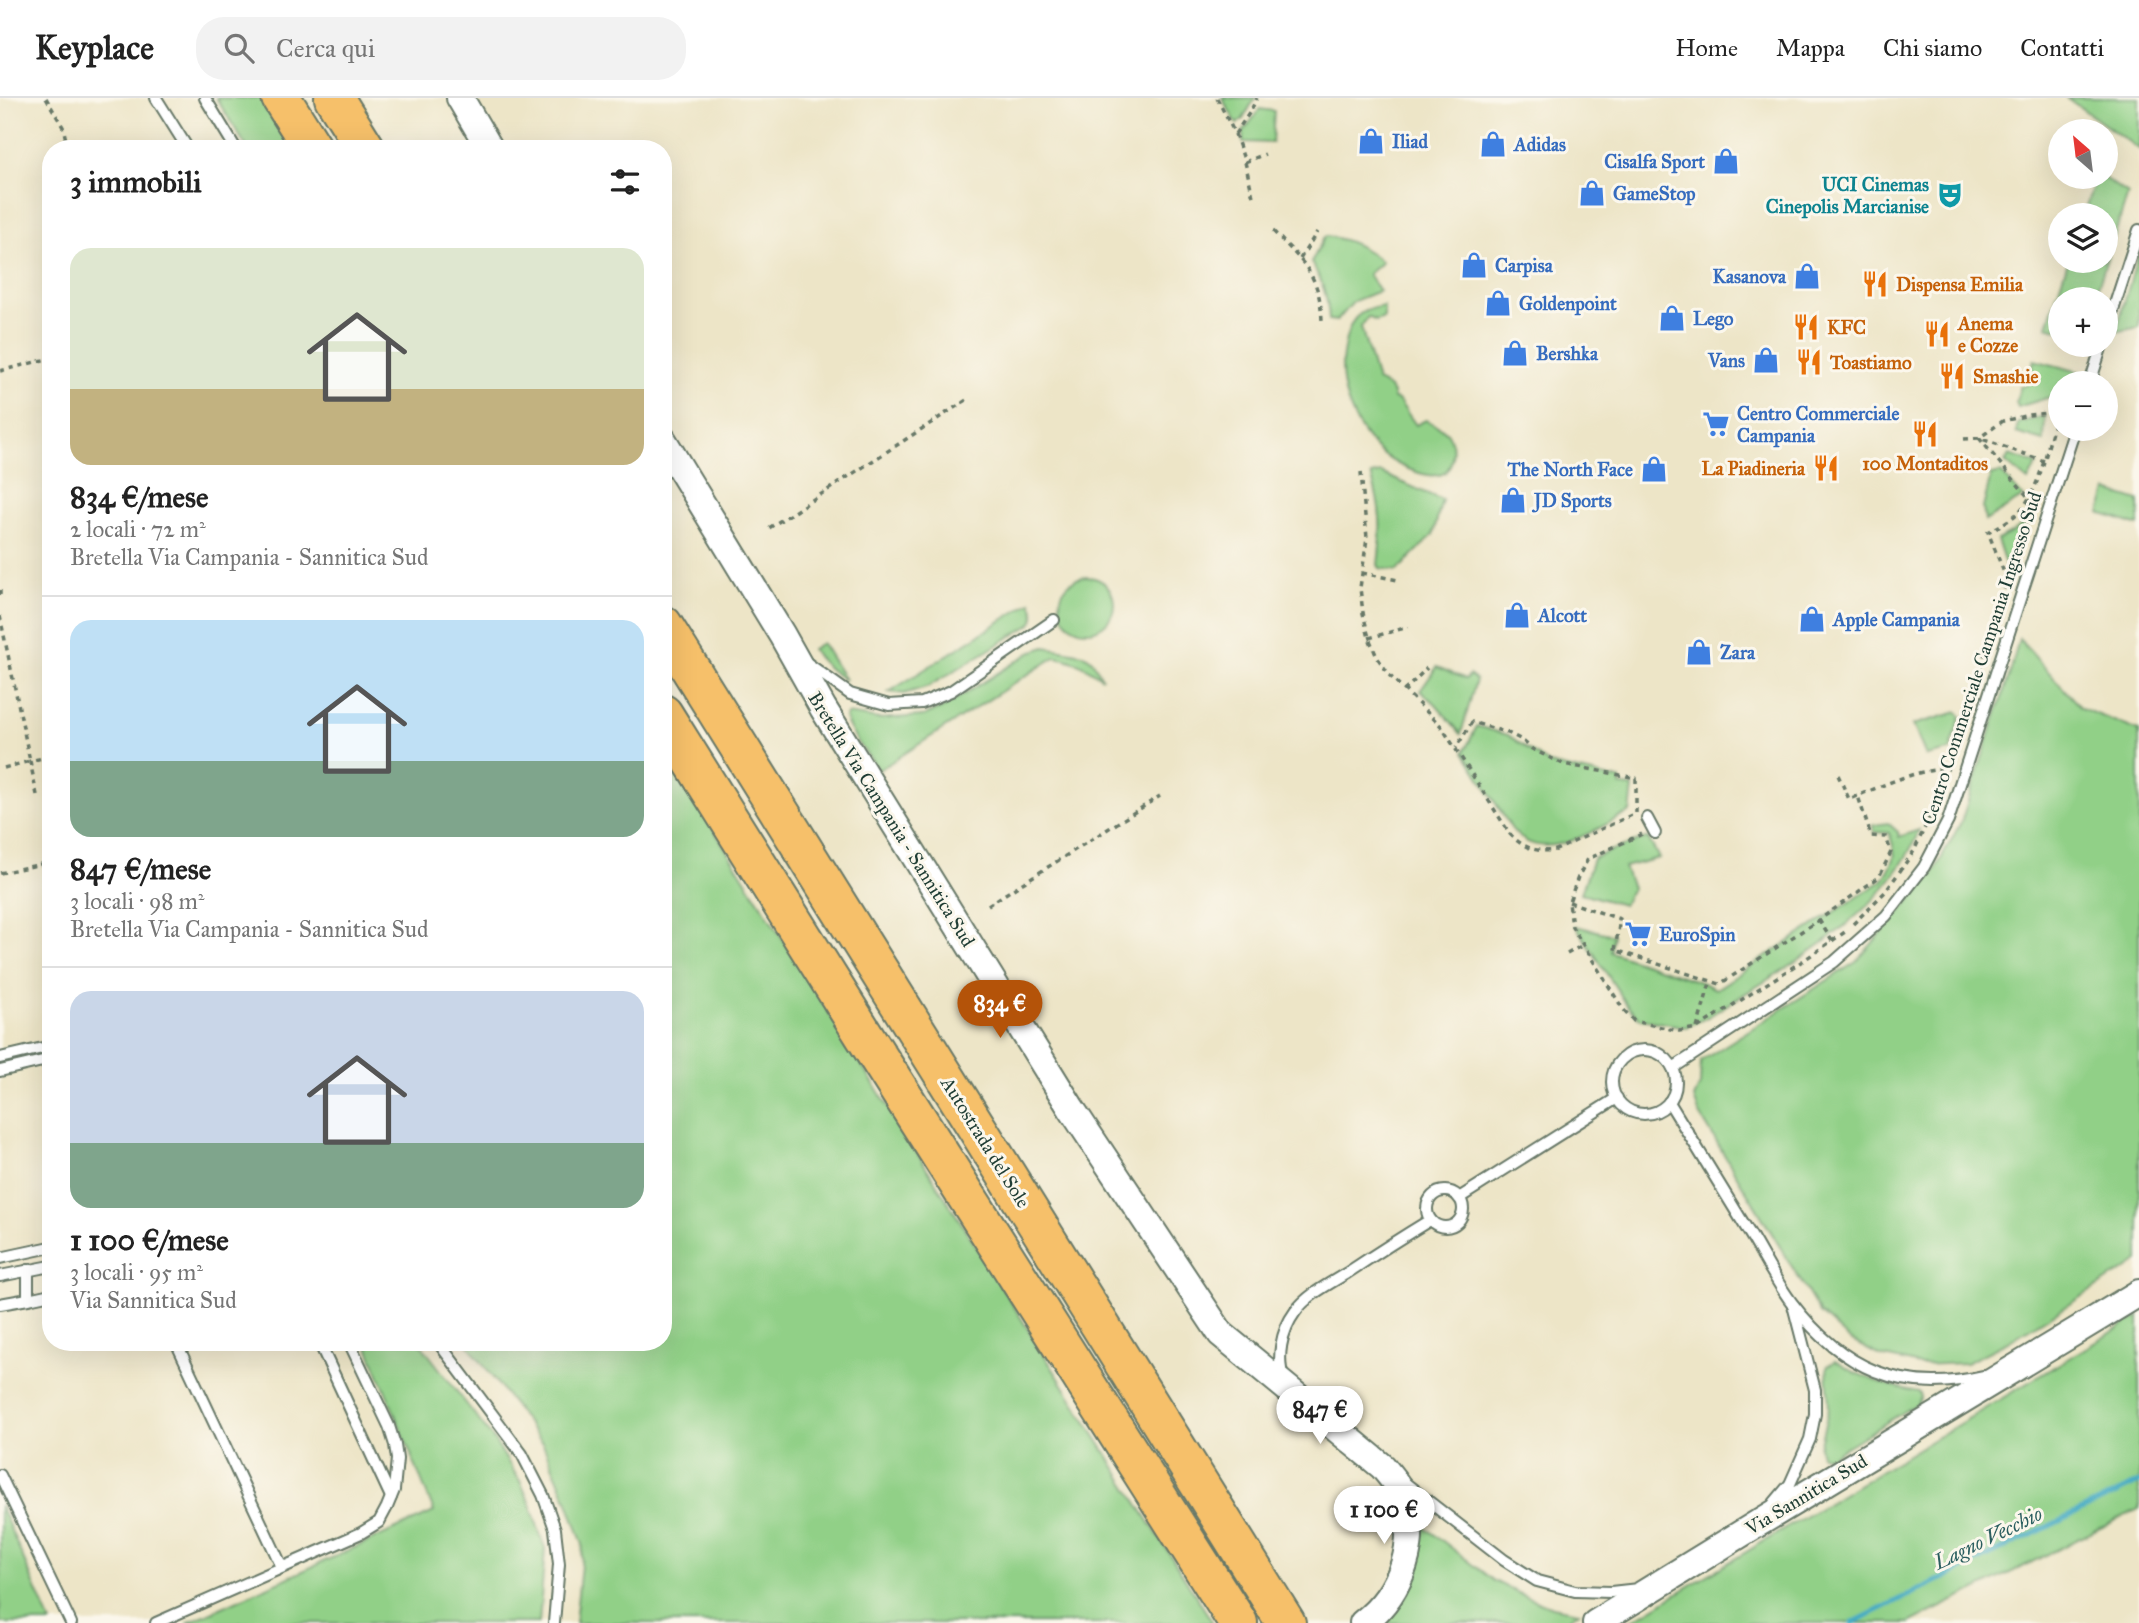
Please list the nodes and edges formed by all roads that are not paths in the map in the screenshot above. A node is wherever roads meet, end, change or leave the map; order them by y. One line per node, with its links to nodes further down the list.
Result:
1 (156, 98): 6 (lane)
2 (205, 98): 7 (lane)
3 (281, 98): 8 (highway)
4 (334, 98): 9 (highway)
5 (460, 98): 10 (street)
6 (182, 140)
7 (231, 140)
8 (307, 140)
9 (360, 140)
10 (485, 140)
11 (2139, 230): 12 (lane)
12 (2118, 295)
13 (2071, 441): 24 (lane, Centro Commerciale Campania Ingresso Sud)
14 (672, 455): 16 (street, Bretella Via Campania - Sannitica Sud)
15 (1054, 620): 16 (lane)
16 (782, 635): 45 (street, Bretella Via Campania - Sannitica Sud)
17 (672, 639): 56 (highway, Autostrada del Sole)
18 (672, 728): 55 (highway)
19 (1647, 818): 20 (lane)
20 (1654, 831)
21 (42, 1048): 22 (lane)
22 (0, 1058)
23 (42, 1061): 25 (lane)
24 (1673, 1068): 26 (lane); 27 (lane)
25 (0, 1071)
26 (1616, 1098): 27 (lane); 28 (lane)
27 (1669, 1102): 38 (lane)
28 (1459, 1198): 29 (lane); 29 (lane)
29 (1430, 1220): 45 (lane)
30 (42, 1249): 31 (lane)
31 (0, 1258)
32 (42, 1268): 33 (lane)
33 (28, 1270): 34 (lane); 37 (lane)
34 (0, 1276)
35 (2139, 1293): 44 (street, Via Sannitica Sud)
36 (42, 1296): 37 (lane)
37 (28, 1299): 39 (lane)
38 (1792, 1303): 44 (lane); 49 (lane)
39 (0, 1304)
40 (180, 1351): 50 (lane)
41 (323, 1351): 48 (lane)
42 (353, 1351): 48 (lane)
43 (445, 1351): 54 (lane)
44 (2017, 1368): 49 (street, Via Sannitica Sud)
45 (1287, 1389): 46 (street, Bretella Via Campania - Sannitica Sud)
46 (1383, 1467): 51 (lane); 57 (street)
47 (0, 1475): 52 (lane)
48 (391, 1497): 50 (lane)
49 (1756, 1524): 51 (street, Via Sannitica Sud)
50 (282, 1567): 53 (lane)
51 (1653, 1588): 58 (street, Via Sannitica Sud)
52 (71, 1623)
53 (156, 1623)
54 (554, 1623)
55 (1238, 1623)
56 (1286, 1623)
57 (1363, 1623)
58 (1596, 1623)

